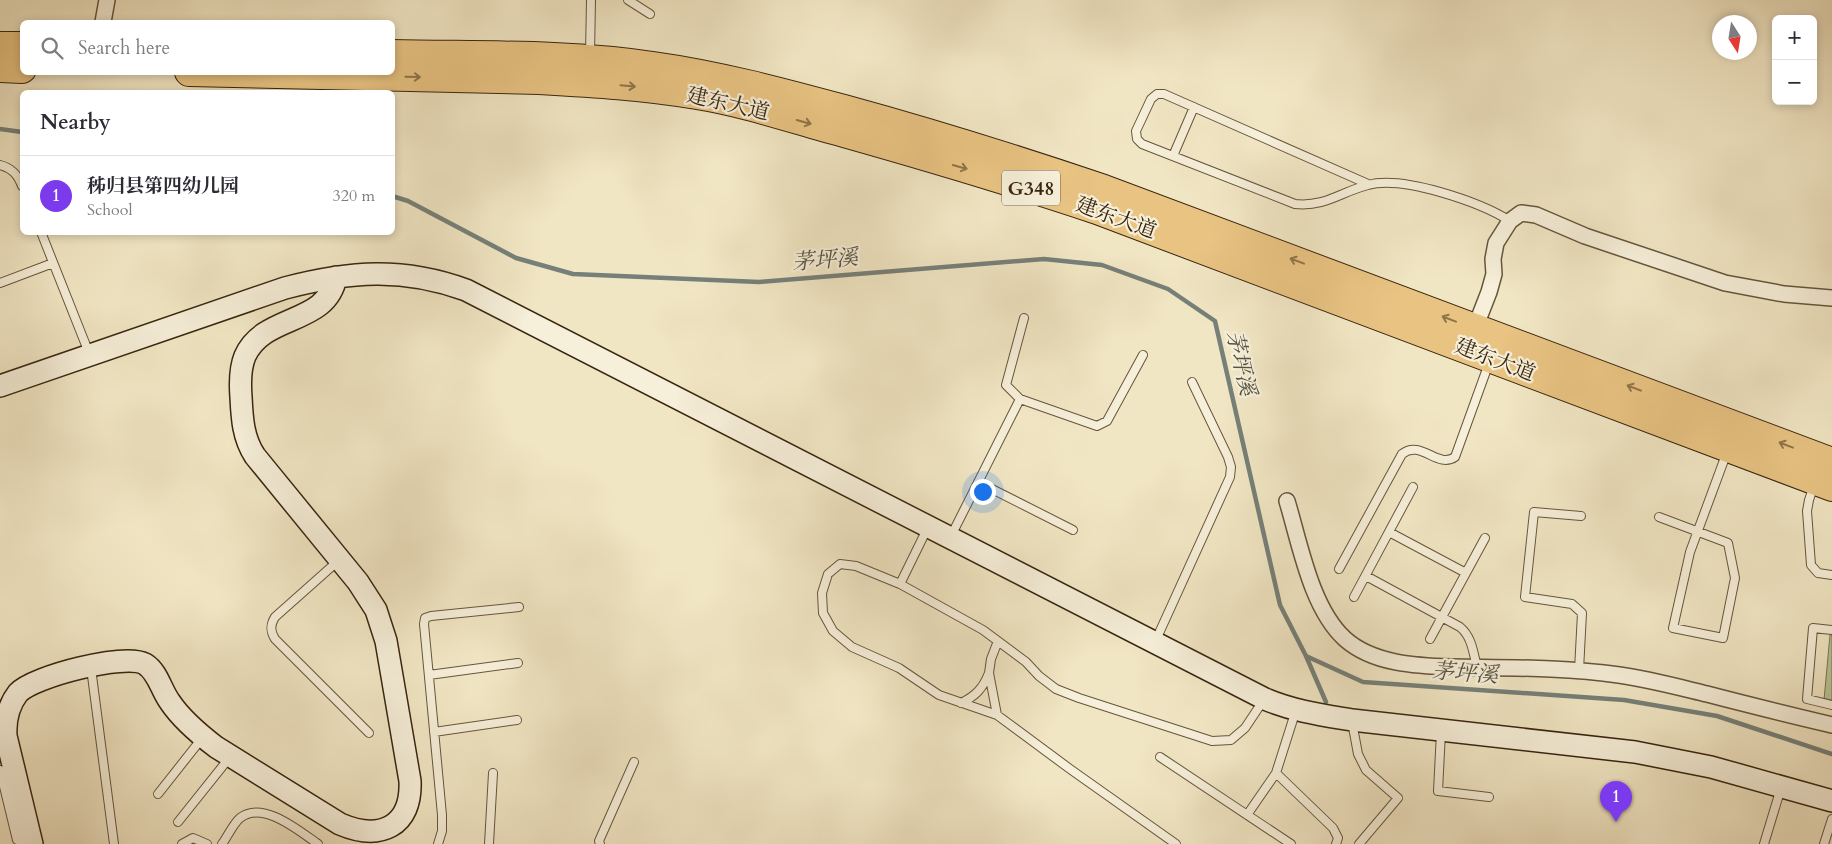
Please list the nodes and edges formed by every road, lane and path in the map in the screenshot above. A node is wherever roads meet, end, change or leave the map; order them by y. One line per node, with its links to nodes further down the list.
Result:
1 (107, 0): 5 (street)
2 (590, 0): 11 (lane)
3 (628, 0): 4 (lane)
4 (650, 14)
5 (103, 20)
6 (0, 46): 7 (highway)
7 (20, 46)
8 (395, 54): 11 (highway, 建东大道 / G348)
9 (0, 68): 10 (highway)
10 (20, 69)
11 (590, 71): 12 (highway, 建东大道 / G348, one-way to 11); 25 (highway, 建东大道 / G348)
12 (320, 75)
13 (1194, 107): 14 (lane); 14 (lane); 17 (lane)
14 (1173, 156): 17 (lane)
15 (0, 165): 16 (lane)
16 (20, 181)
17 (1368, 184): 18 (lane)
18 (1510, 220): 23 (street); 25 (street)
19 (42, 235): 20 (lane)
20 (53, 263): 22 (lane); 26 (lane)
21 (336, 277): 26 (main road); 38 (main road); 44 (main road)
22 (0, 283)
23 (1832, 298)
24 (1024, 318): 30 (lane)
25 (1487, 345): 31 (highway, 建东大道 / G348); 45 (lane)
26 (89, 355): 29 (main road)
27 (1144, 355): 30 (lane)
28 (1192, 382): 56 (lane)
29 (0, 386)
30 (1020, 399): 33 (lane)
31 (1732, 437): 32 (highway, 建东大道 / G348); 40 (lane)
32 (1823, 471): 47 (lane)
33 (978, 482): 39 (lane); 42 (lane)
34 (1413, 487): 41 (lane)
35 (1287, 501): 59 (street)
36 (1581, 516): 60 (lane)
37 (1659, 517): 40 (lane)
38 (928, 527): 42 (main road); 49 (lane)
39 (1073, 530)
40 (1697, 531): 40 (lane)
41 (1390, 532): 46 (lane); 48 (lane)
42 (950, 538): 56 (main road)
43 (1485, 538): 46 (lane)
44 (340, 559): 74 (lane); 76 (main road)
45 (1339, 569)
46 (1466, 574): 52 (lane)
47 (1832, 574)
48 (1366, 576): 50 (lane); 52 (lane)
49 (900, 584): 55 (lane); 64 (lane)
50 (1354, 598)
51 (519, 607): 62 (lane)
52 (1442, 617): 54 (lane); 59 (lane)
53 (1832, 630): 65 (lane)
54 (1430, 639)
55 (998, 641): 61 (lane); 63 (lane)
56 (1154, 643): 63 (main road)
57 (518, 663): 62 (lane)
58 (91, 666): 68 (main road); 75 (main road); 91 (lane)
59 (1477, 667): 60 (street)
60 (1579, 670): 71 (street)
61 (989, 673): 64 (lane); 67 (lane)
62 (428, 675): 73 (lane)
63 (1264, 699): 66 (main road)
64 (961, 703): 67 (lane)
65 (1832, 704)
66 (1296, 710): 70 (main road); 81 (lane)
67 (997, 715): 100 (lane)
68 (3, 717): 90 (main road)
69 (517, 720): 73 (lane)
70 (1352, 720): 72 (main road); 103 (lane)
71 (1832, 725)
72 (1441, 730): 82 (main road); 84 (lane)
73 (434, 732): 97 (lane)
74 (370, 733)
75 (203, 737): 76 (main road); 83 (lane)
76 (230, 756): 88 (lane)
77 (1160, 757): 86 (lane)
78 (634, 762): 99 (lane)
79 (0, 770): 90 (lane)
80 (493, 773): 98 (lane)
81 (1276, 774): 86 (lane); 102 (lane)
82 (1781, 786): 85 (main road); 104 (lane)
83 (158, 794)
84 (1489, 797)
85 (1832, 801)
86 (1246, 815): 101 (lane)
87 (1832, 819): 105 (lane)
88 (178, 822)
89 (303, 834): 94 (lane); 95 (lane); 96 (lane)
90 (31, 843)
91 (114, 844)
92 (182, 844): 93 (lane)
93 (207, 844)
94 (222, 844)
95 (309, 844)
96 (318, 844)
97 (438, 844)
98 (489, 844)
99 (600, 844)
100 (1176, 844)
101 (1290, 844)
102 (1336, 844)
103 (1359, 844)
104 (1764, 844)
105 (1824, 844)

